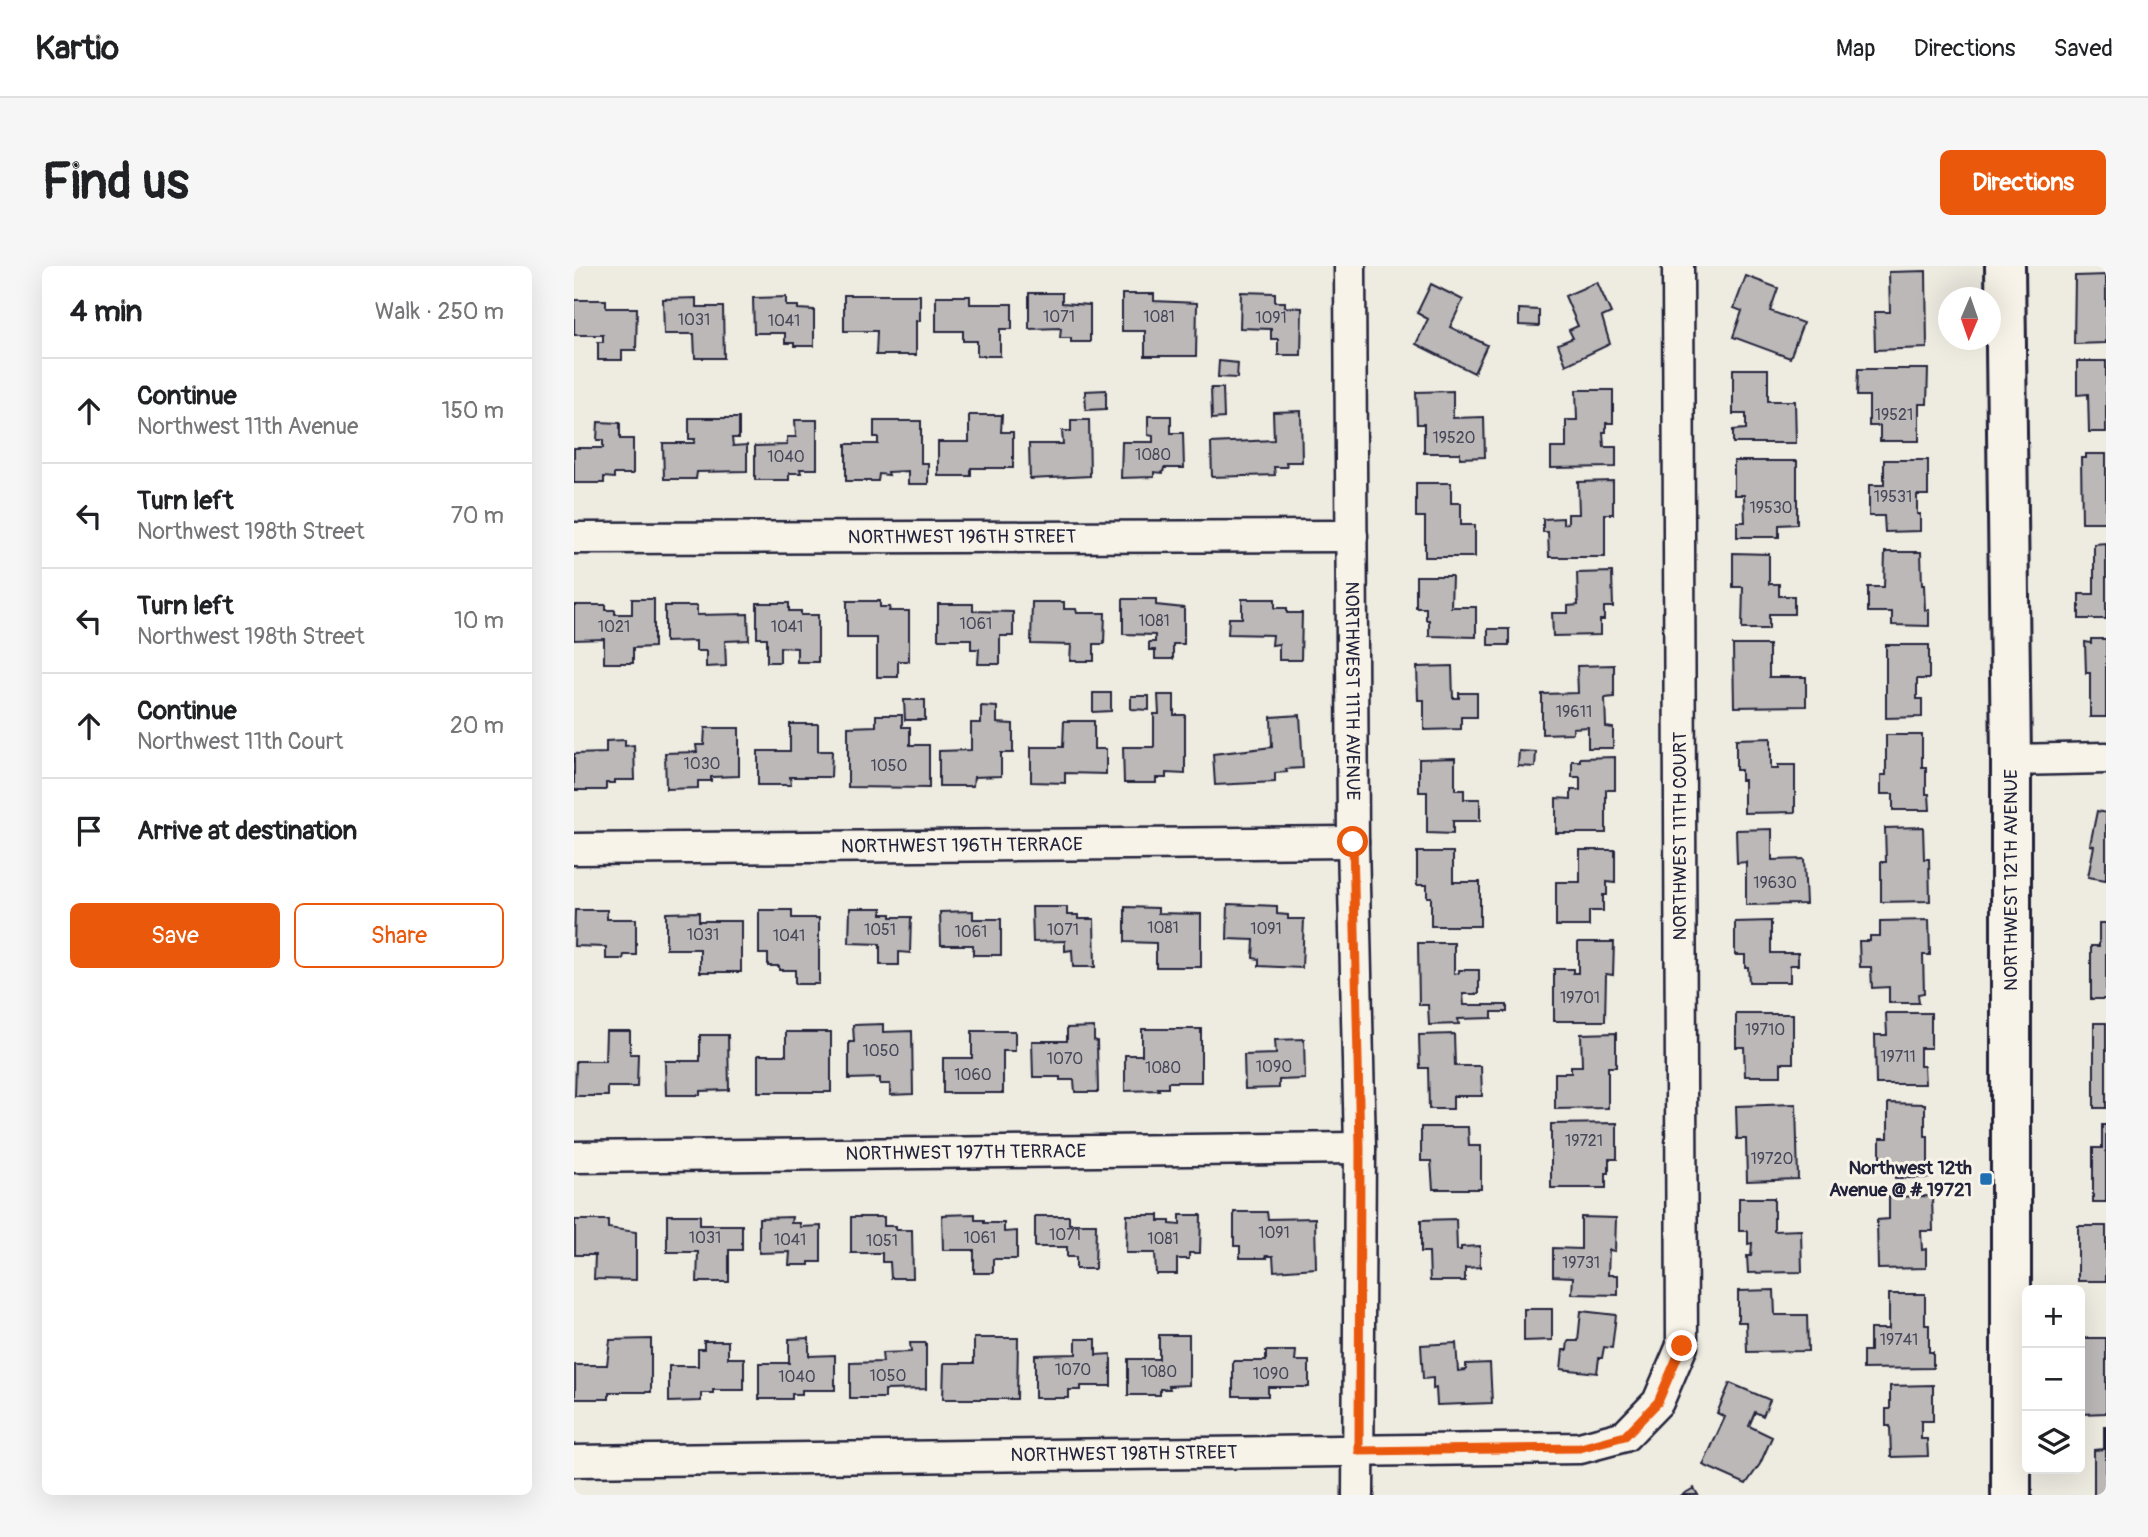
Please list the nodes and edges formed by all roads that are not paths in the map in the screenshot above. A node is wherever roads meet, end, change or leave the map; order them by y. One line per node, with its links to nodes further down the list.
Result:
1 (1350, 266): 4 (street, NORTHWEST 11TH AVENUE)
2 (1678, 266): 12 (street, NORTHWEST 11TH COURT)
3 (2005, 266): 7 (street, NORTHWEST 12TH AVENUE)
4 (1352, 536): 5 (street, NORTHWEST 196TH STREET); 8 (street, NORTHWEST 11TH AVENUE)
5 (574, 538)
6 (2106, 758): 7 (street)
7 (2011, 760): 16 (street, NORTHWEST 12TH AVENUE)
8 (1353, 842): 9 (street, NORTHWEST 196TH TERRACE); 10 (street, NORTHWEST 11TH AVENUE)
9 (574, 849)
10 (1360, 1147): 11 (street, NORTHWEST 197TH TERRACE); 13 (street, NORTHWEST 11TH AVENUE)
11 (574, 1157)
12 (1658, 1402): 13 (street, NORTHWEST 198TH STREET)
13 (1359, 1451): 14 (street, NORTHWEST 198TH STREET); 15 (street, NORTHWEST 11TH AVENUE)
14 (574, 1461)
15 (1358, 1495)
16 (2011, 1495)

